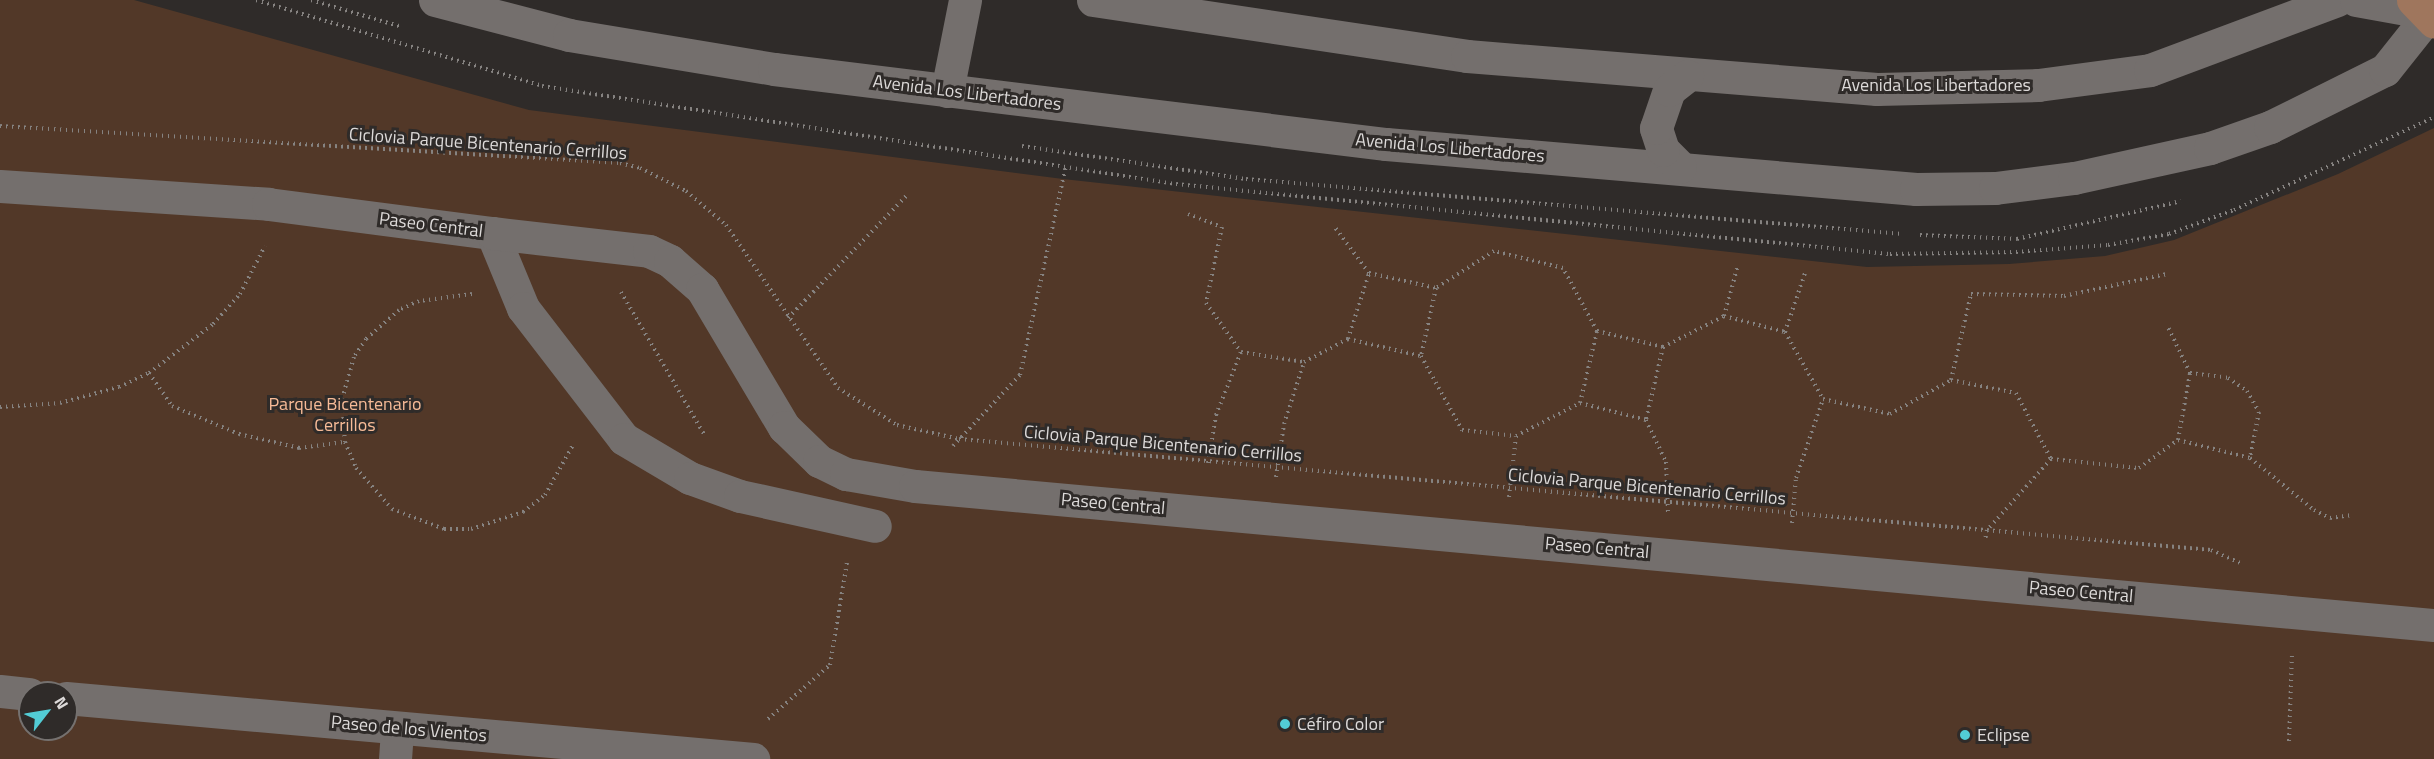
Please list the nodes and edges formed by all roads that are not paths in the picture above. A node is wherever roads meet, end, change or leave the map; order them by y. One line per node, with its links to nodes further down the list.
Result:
1 (435, 0): 8 (street, Avenida Los Libertadores)
2 (965, 0): 8 (street)
3 (1093, 0): 7 (street, Avenida Los Libertadores)
4 (2337, 0): 7 (street, Avenida Los Libertadores)
5 (2356, 0): 6 (street, Avenida Los Libertadores)
6 (2427, 13): 9 (street, Avenida Los Libertadores)
7 (1687, 76): 9 (street)
8 (947, 91): 9 (street, Avenida Los Libertadores)
9 (1680, 167)
10 (0, 186): 11 (street, Paseo Central)
11 (492, 233): 12 (street, Paseo Central); 13 (street, Paseo Central)
12 (875, 526)
13 (2434, 625)
14 (0, 691): 15 (street)
15 (18, 693)
16 (78, 700): 17 (street, Paseo de los Vientos)
17 (396, 744): 18 (street, Paseo de los Vientos)
18 (753, 759)

